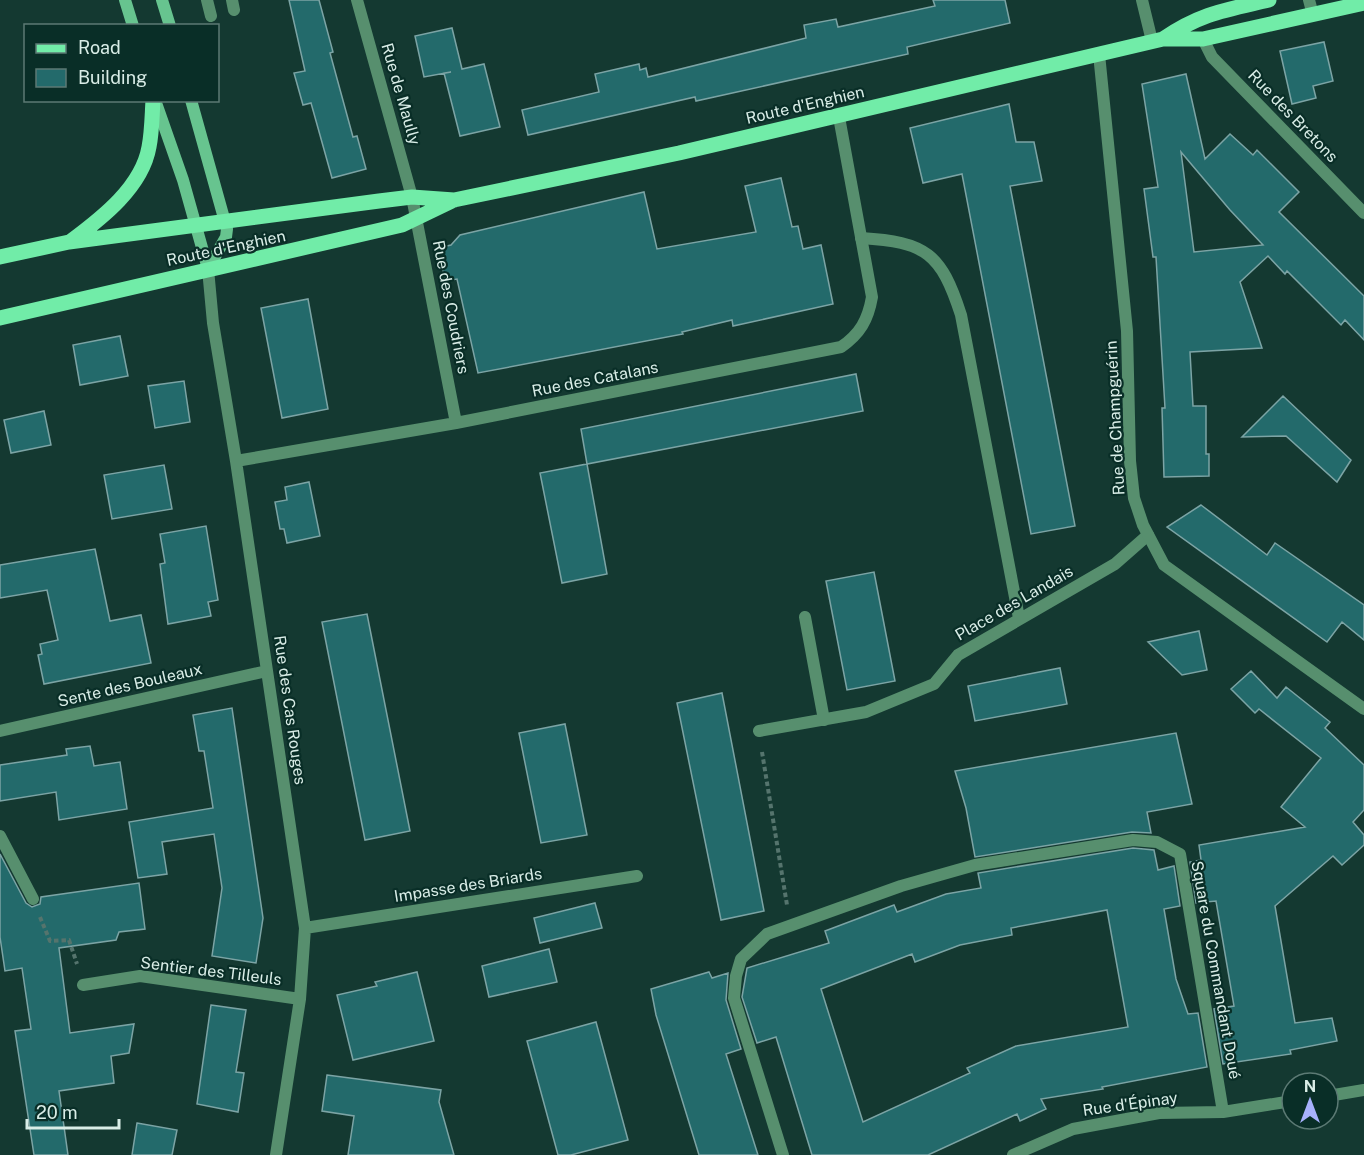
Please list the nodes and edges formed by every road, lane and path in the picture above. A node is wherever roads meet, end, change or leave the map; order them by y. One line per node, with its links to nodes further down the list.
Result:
1 (125, 0): 10 (main road)
2 (162, 0): 11 (main road)
3 (207, 0): 9 (street)
4 (357, 0): 19 (street, Rue de Maully)
5 (1142, 0): 13 (street)
6 (1269, 0): 13 (main road, Route d'Enghien)
7 (1364, 3): 8 (main road, Route d'Enghien)
8 (1311, 8): 12 (main road, Route d'Enghien)
9 (211, 16)
10 (132, 24)
11 (169, 24)
12 (1203, 39): 13 (main road, Route d'Enghien); 21 (street, Rue des Bretons)
13 (1157, 40): 14 (main road, Route d'Enghien)
14 (1099, 54): 18 (main road, Route d'Enghien); 32 (street, Rue de Champguérin)
15 (154, 102): 26 (main road)
16 (155, 102): 24 (main road)
17 (192, 102): 23 (main road)
18 (839, 117): 20 (main road, Route d'Enghien); 25 (street, Rue des Catalans)
19 (412, 197): 20 (main road, Route d'Enghien); 22 (street, Rue des Coudriers); 23 (main road, Route d'Enghien)
20 (454, 200): 22 (main road, Route d'Enghien)
21 (1364, 213)
22 (417, 219): 28 (main road, Route d'Enghien); 30 (street, Rue des Coudriers)
23 (226, 223): 24 (main road, Route d'Enghien); 28 (main road)
24 (197, 226): 26 (main road, Route d'Enghien); 28 (main road)
25 (861, 238): 30 (street, Rue des Catalans); 34 (street)
26 (69, 242): 27 (main road, Route d'Enghien)
27 (0, 257)
28 (208, 270): 29 (main road, Route d'Enghien); 31 (street, Rue des Cas Rouges)
29 (0, 318)
30 (456, 423): 31 (street, Rue des Catalans)
31 (236, 461): 35 (street, Rue des Cas Rouges)
32 (1148, 536): 34 (street, Place des Landais); 36 (street, Rue de Champguérin)
33 (805, 617): 37 (street)
34 (1019, 618): 37 (street, Place des Landais)
35 (267, 671): 38 (street, Sente des Bouleaux); 44 (street, Rue des Cas Rouges)
36 (1364, 709)
37 (824, 720): 39 (street, Place des Landais)
38 (0, 731)
39 (759, 731): 43 (path)
40 (0, 836): 42 (street)
41 (637, 876): 44 (street, Impasse des Briards)
42 (33, 899): 45 (path)
43 (790, 926): 50 (street, Square du Commandant Doué); 52 (street, Square du Commandant Doué)
44 (305, 928): 46 (street, Rue des Cas Rouges)
45 (83, 985): 46 (street, Sentier des Tilleuls)
46 (300, 999): 51 (street, Rue des Cas Rouges)
47 (1364, 1090): 48 (street)
48 (1340, 1093)
49 (1280, 1103): 50 (street, Rue d'Épinay)
50 (1223, 1112): 53 (street, Rue d'Épinay)
51 (276, 1155)
52 (783, 1155)
53 (1013, 1155)

